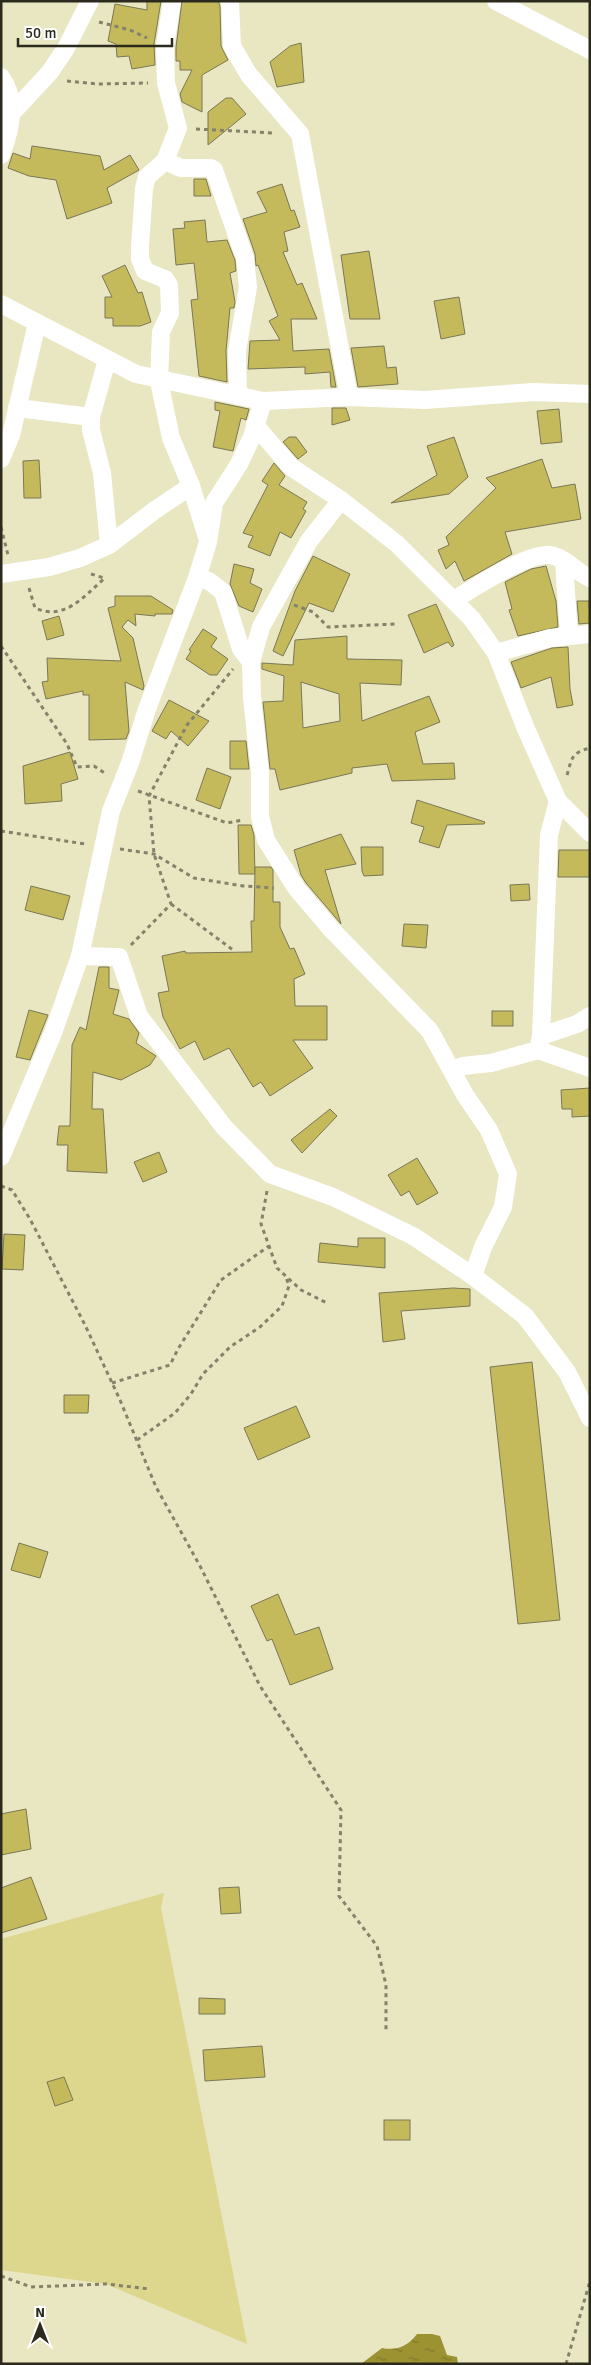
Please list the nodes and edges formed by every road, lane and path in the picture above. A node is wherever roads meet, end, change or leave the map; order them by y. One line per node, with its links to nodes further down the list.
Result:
1 (90, 1): 5 (street)
2 (172, 1): 6 (street)
3 (230, 1): 13 (street)
4 (496, 1): 7 (street)
5 (81, 17): 6 (path); 8 (street)
6 (165, 46): 10 (street)
7 (590, 50)
8 (48, 74): 10 (path); 11 (street)
9 (1, 76): 11 (street)
10 (166, 83): 12 (street)
11 (12, 113): 14 (street)
12 (178, 128): 13 (path); 15 (street)
13 (300, 134): 22 (street)
14 (1, 155)
15 (165, 161): 19 (street); 21 (street)
16 (1, 304): 17 (street)
17 (37, 323): 18 (street); 24 (street)
18 (106, 360): 19 (street); 25 (street)
19 (159, 381): 21 (street); 28 (street)
20 (590, 394): 22 (street)
21 (238, 396): 23 (street)
22 (349, 396): 23 (street)
23 (263, 401): 26 (street)
24 (17, 408): 25 (street); 27 (street)
25 (91, 416): 32 (street)
26 (255, 425): 29 (street); 31 (street)
27 (1, 459)
28 (191, 486): 31 (street); 32 (street)
29 (341, 500): 38 (street); 39 (street)
30 (1, 527): 34 (path)
31 (208, 542): 36 (street)
32 (109, 545): 34 (street)
33 (564, 562): 37 (street); 39 (street); 42 (street)
34 (12, 572): 35 (path)
35 (105, 578)
36 (197, 578): 45 (street); 47 (street)
37 (590, 578)
38 (277, 599): 40 (path); 45 (street)
39 (454, 600): 44 (street)
40 (395, 624)
41 (590, 634): 42 (street)
42 (569, 636): 44 (street)
43 (1, 646): 47 (path)
44 (496, 653): 49 (street)
45 (248, 659): 48 (path); 50 (street)
46 (590, 748): 49 (path)
47 (120, 784): 48 (path); 53 (street)
48 (149, 796): 50 (path); 54 (path)
49 (558, 801): 52 (street); 61 (street)
50 (260, 816): 55 (street)
51 (1, 831): 53 (path)
52 (590, 833)
53 (104, 847): 54 (path); 58 (street)
54 (154, 854): 55 (path); 56 (path)
55 (297, 889): 63 (street)
56 (171, 904): 57 (path); 59 (path)
57 (233, 950)
58 (80, 956): 59 (street); 64 (street)
59 (119, 957): 65 (street)
60 (590, 1016): 61 (street)
61 (540, 1043): 62 (street); 63 (street)
62 (590, 1068)
63 (452, 1070): 68 (street)
64 (1, 1157)
65 (270, 1174): 67 (path); 68 (street)
66 (1, 1186): 71 (path)
67 (269, 1246): 69 (path); 71 (path)
68 (473, 1276): 72 (street)
69 (286, 1277): 70 (path); 73 (path)
70 (327, 1303)
71 (112, 1383): 73 (path)
72 (590, 1418)
73 (136, 1440): 74 (path)
74 (386, 2032)
75 (1, 2276): 77 (path)
76 (590, 2281): 78 (path)
77 (150, 2289)
78 (566, 2364)

